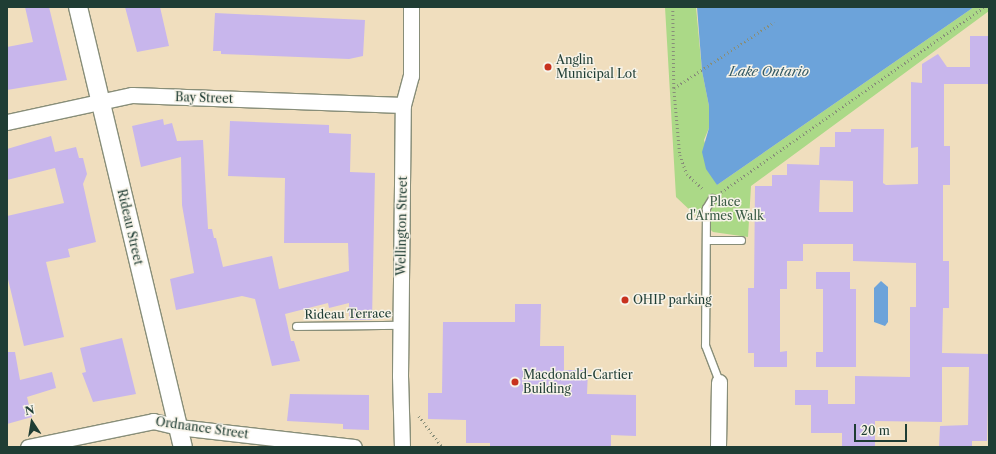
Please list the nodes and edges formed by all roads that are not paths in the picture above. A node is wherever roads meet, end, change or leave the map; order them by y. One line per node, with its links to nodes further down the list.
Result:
1 (78, 7): 3 (street, Rideau Street)
2 (411, 7): 4 (street, Wellington Street)
3 (100, 100): 4 (street, Bay Street); 5 (street, Bay Street); 12 (street, Rideau Street)
4 (403, 105): 9 (street, Wellington Street)
5 (7, 122)
6 (712, 198): 7 (lane)
7 (707, 240): 8 (lane); 11 (lane)
8 (741, 240)
9 (400, 325): 10 (lane, Rideau Terrace); 16 (street, Wellington Street)
10 (296, 326)
11 (719, 382): 17 (street)
12 (178, 427): 13 (street, Ordnance Street); 14 (street, Rideau Street); 15 (street, Ordnance Street)
13 (28, 447)
14 (183, 447)
15 (354, 447)
16 (402, 447)
17 (718, 447)

